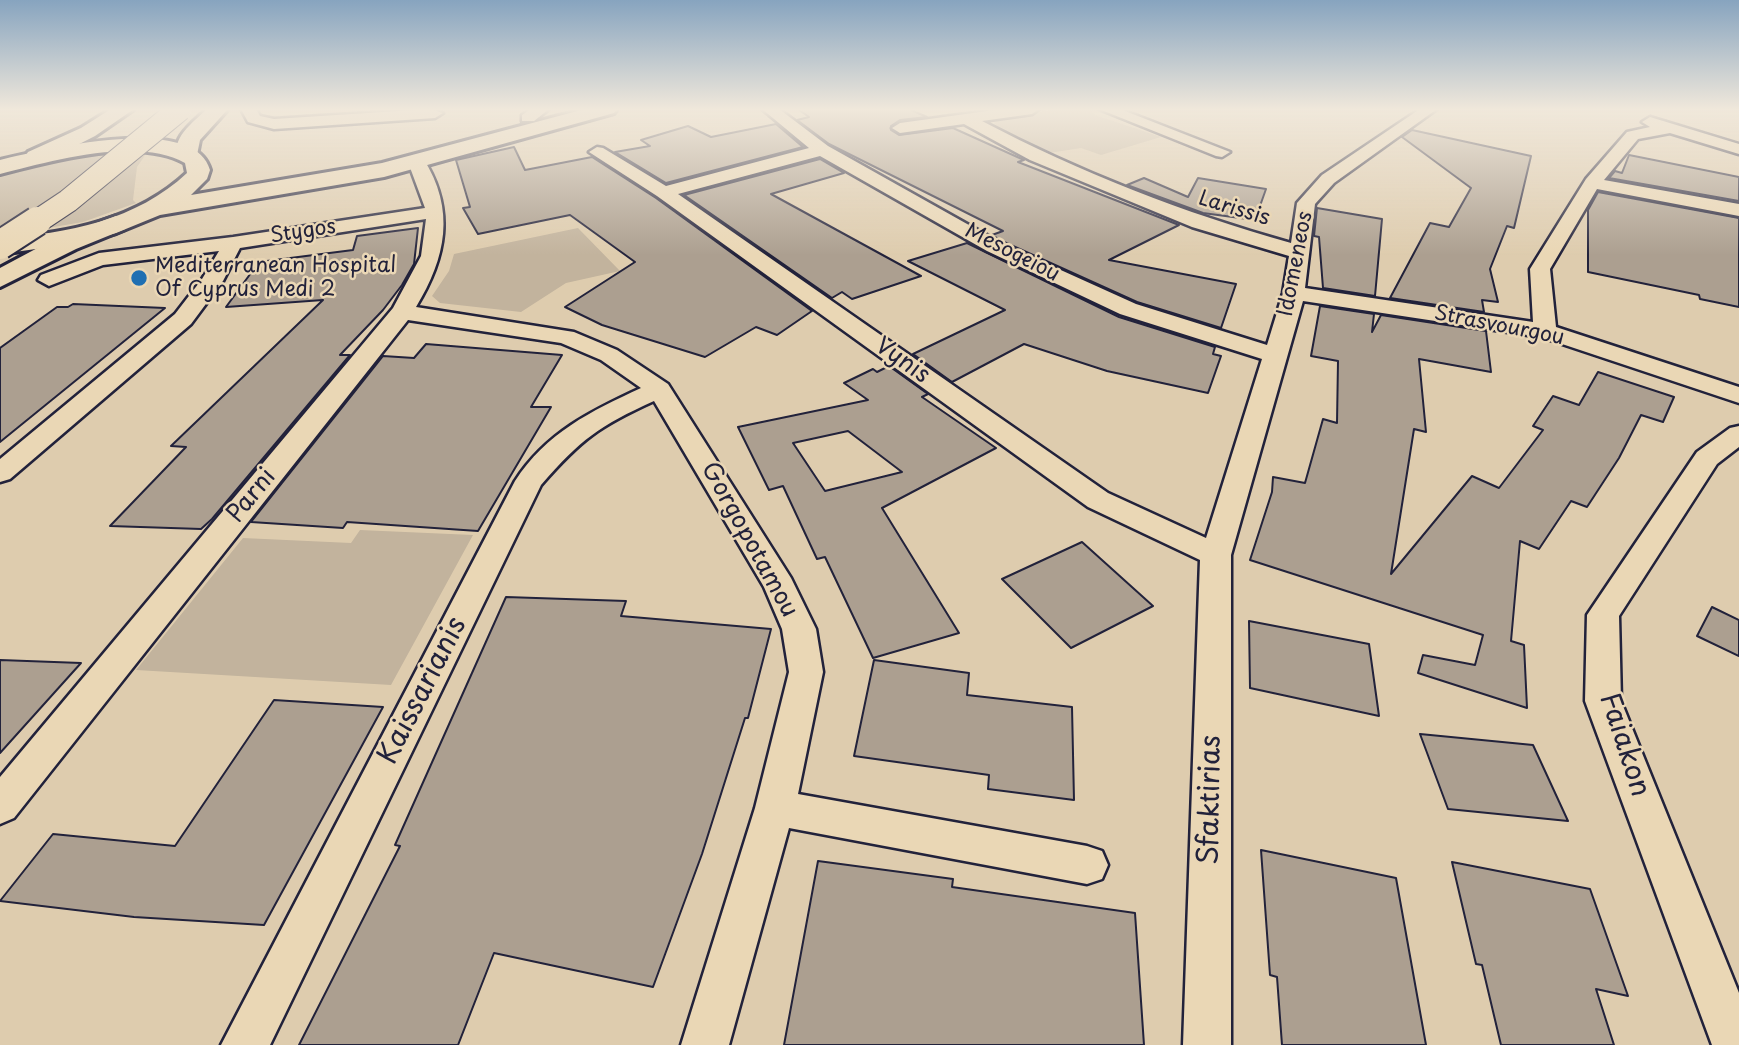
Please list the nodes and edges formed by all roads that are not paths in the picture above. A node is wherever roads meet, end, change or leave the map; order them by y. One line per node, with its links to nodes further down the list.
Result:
1 (192, 157): 20 (main road)
2 (33, 158): 16 (main road)
3 (92, 158): 23 (main road)
4 (121, 158): 26 (main road, bridge)
5 (195, 158): 15 (main road)
6 (391, 158): 17 (main road)
7 (432, 158): 14 (main road)
8 (607, 158): 19 (street, Vynis)
9 (793, 158): 19 (street)
10 (836, 158): 33 (street, Mesogeiou)
11 (1040, 158): 27 (street, Larissis)
12 (1358, 158): 27 (street, Idomeneos)
13 (1614, 158): 18 (street)
14 (417, 162): 20 (main road); 22 (street, Parni)
15 (221, 165)
16 (0, 167)
17 (257, 170)
18 (1592, 183): 21 (street); 32 (street)
19 (663, 192): 38 (street, Vynis)
20 (155, 208): 24 (main road)
21 (1739, 210)
22 (435, 212): 25 (street, Stygos); 31 (street, Parni)
23 (0, 222)
24 (116, 224): 26 (main road); 28 (main road)
25 (233, 243): 29 (street, Stygos); 37 (street)
26 (0, 246)
27 (1297, 252): 30 (street, Idomeneos)
28 (0, 279)
29 (49, 280)
30 (1294, 293): 32 (street, Strasvourgou); 33 (street, Idomeneos)
31 (402, 312): 34 (street, Gorgopotamou); 39 (street, Parni)
32 (1545, 331): 35 (street, Strasvourgou)
33 (1275, 355): 38 (street, Idomeneos)
34 (659, 389): 40 (street, Gorgopotamou); 42 (street, Kaissarianis)
35 (1739, 395)
36 (1739, 434): 45 (street, Faiakon)
37 (0, 473)
38 (1216, 555): 44 (street, Sfaktirias)
39 (0, 806)
40 (775, 808): 41 (street); 43 (street, Gorgopotamou)
41 (1087, 865)
42 (245, 1045)
43 (705, 1045)
44 (1207, 1045)
45 (1736, 1045)

